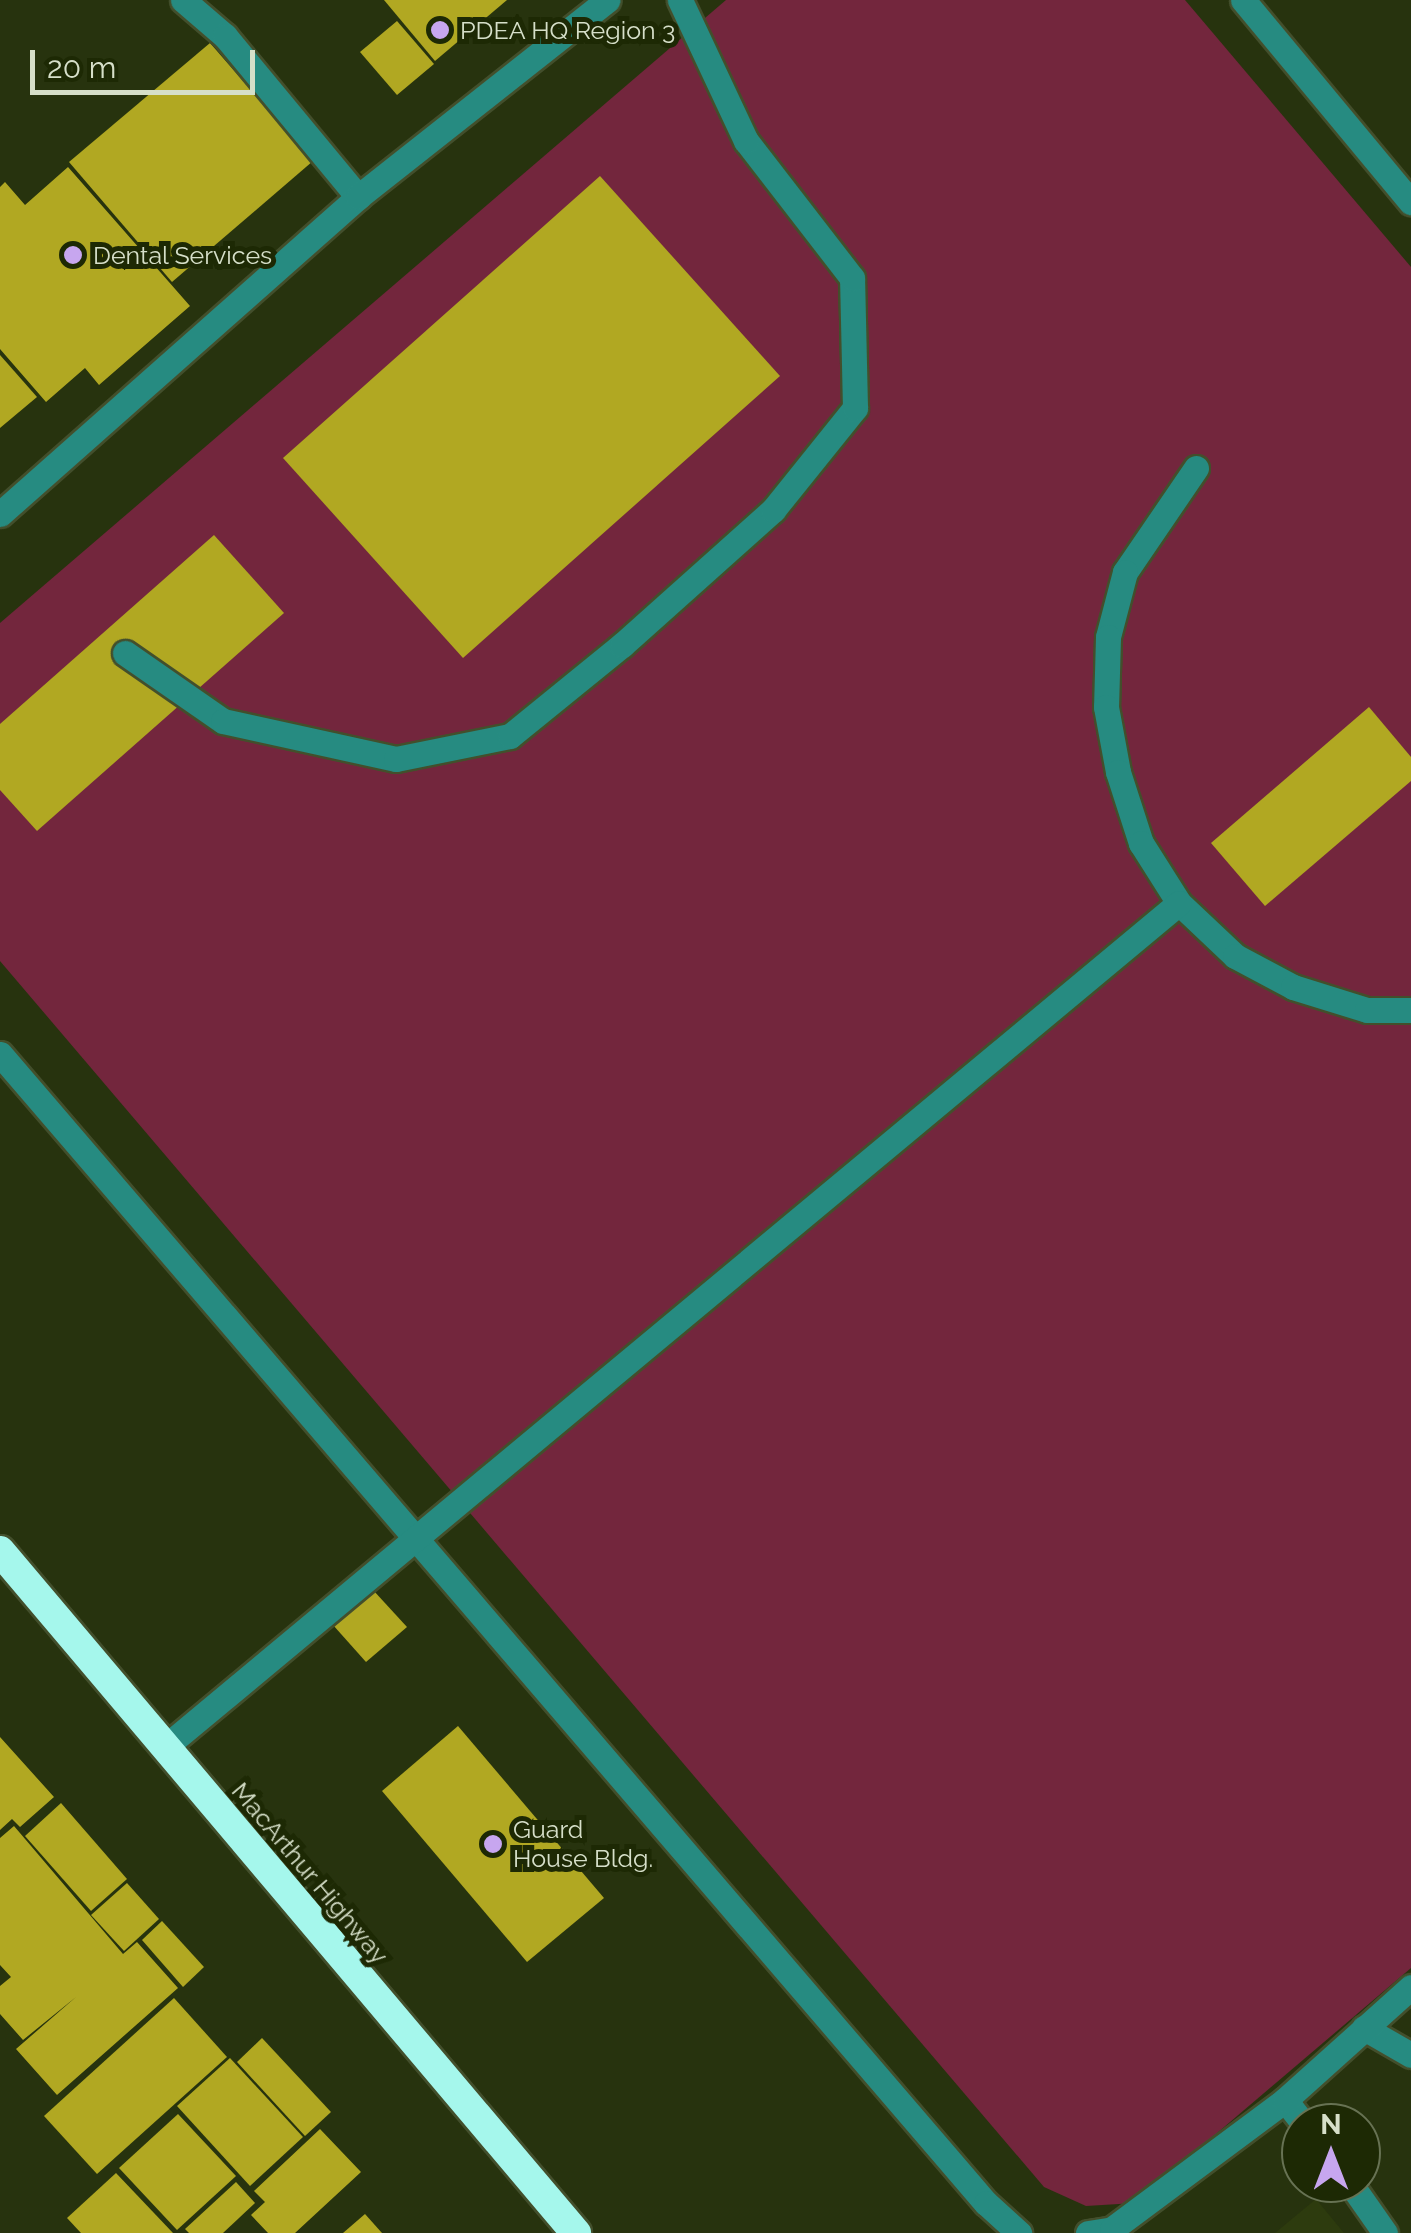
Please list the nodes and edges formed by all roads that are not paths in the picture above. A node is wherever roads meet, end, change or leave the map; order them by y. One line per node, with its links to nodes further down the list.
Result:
1 (183, 0): 5 (street)
2 (607, 0): 5 (street)
3 (680, 0): 9 (street)
4 (1243, 0): 6 (street)
5 (358, 197): 8 (street)
6 (1411, 202)
7 (1196, 468): 10 (street)
8 (0, 514)
9 (125, 653)
10 (1179, 904): 11 (street); 13 (street)
11 (1411, 1010)
12 (0, 1054): 13 (street)
13 (417, 1540): 15 (street); 23 (street)
14 (0, 1551): 15 (highway, MacArthur Highway)
15 (164, 1748): 22 (highway, MacArthur Highway)
16 (1411, 1987): 17 (street)
17 (1364, 2028): 18 (street); 19 (street)
18 (1411, 2055)
19 (1285, 2100): 20 (street); 24 (street)
20 (1287, 2103)
21 (1364, 2203): 25 (street)
22 (576, 2233)
23 (1019, 2233)
24 (1088, 2233)
25 (1385, 2233)

